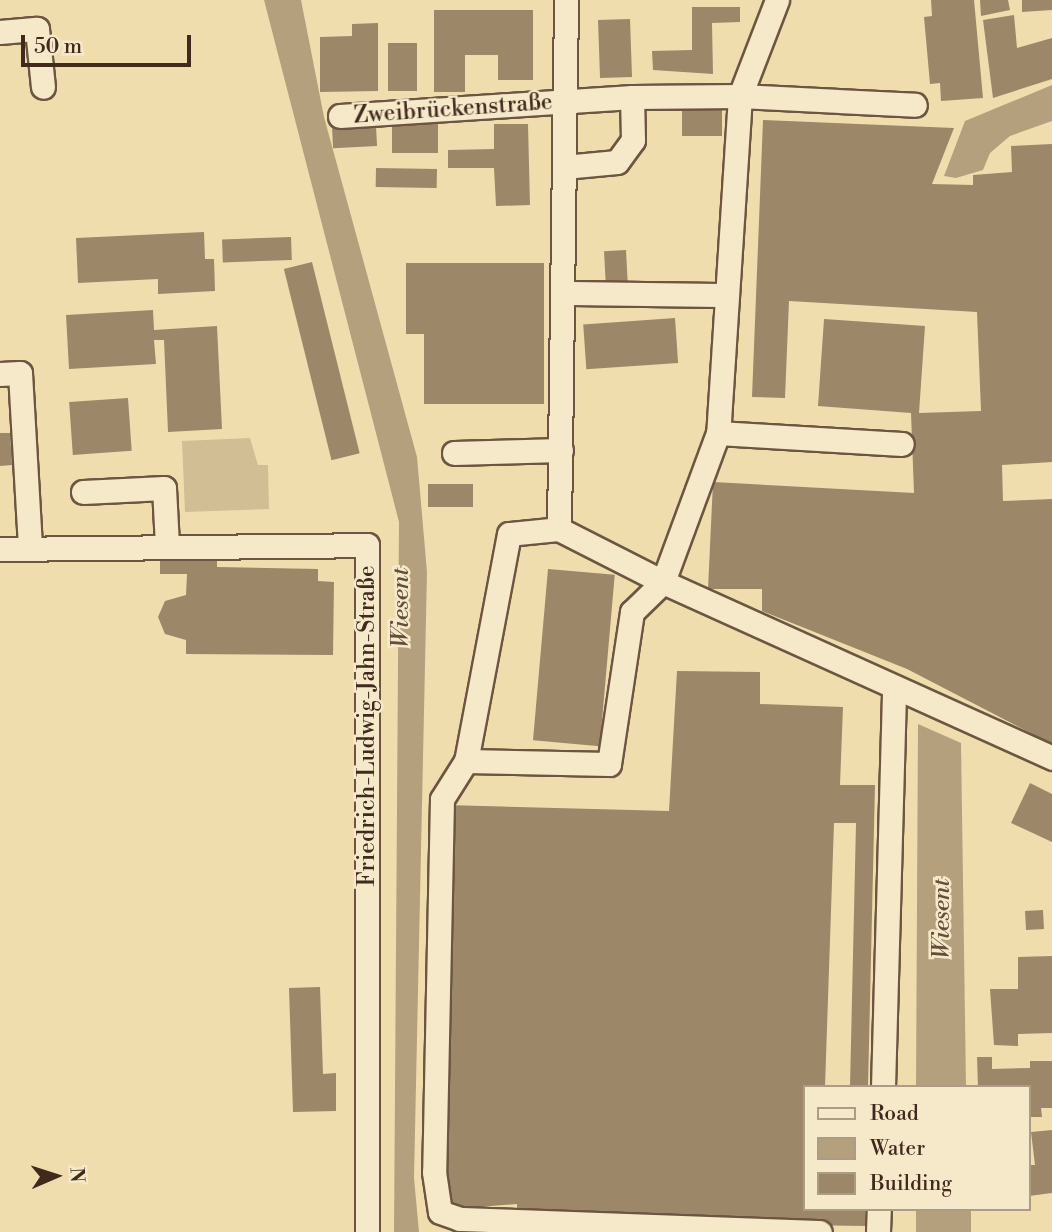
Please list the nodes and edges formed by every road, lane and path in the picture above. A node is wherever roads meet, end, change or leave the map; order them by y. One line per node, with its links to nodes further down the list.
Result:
1 (566, 0): 7 (street, Zweibrückenstraße)
2 (778, 0): 5 (street)
3 (0, 32): 4 (street)
4 (43, 87)
5 (736, 96): 6 (street, Zweibrückenstraße); 8 (street, Zweibrückenstraße); 12 (street)
6 (632, 97): 7 (street, Zweibrückenstraße); 10 (street)
7 (566, 101): 9 (street, Zweibrückenstraße); 10 (street, Zweibrückenstraße)
8 (915, 105)
9 (340, 116)
10 (564, 167): 11 (street, Zweibrückenstraße)
11 (564, 293): 12 (street); 16 (street, Zweibrückenstraße)
12 (727, 295): 14 (street)
13 (0, 374): 21 (street)
14 (718, 433): 15 (street); 23 (street)
15 (902, 444)
16 (561, 450): 17 (street); 19 (street, Zweibrückenstraße)
17 (454, 453)
18 (83, 492): 20 (street)
19 (559, 529): 23 (street); 26 (street)
20 (167, 545): 21 (street, Friedrich-Ludwig-Jahn-Straße); 29 (street, Friedrich-Ludwig-Jahn-Straße)
21 (30, 548): 22 (street, Friedrich-Ludwig-Jahn-Straße)
22 (0, 549)
23 (663, 582): 24 (street); 26 (street)
24 (894, 687): 25 (street); 27 (street)
25 (1052, 758)
26 (466, 761): 30 (street)
27 (883, 1085)
28 (879, 1211): 31 (street)
29 (367, 1232)
30 (820, 1232)
31 (878, 1232)

